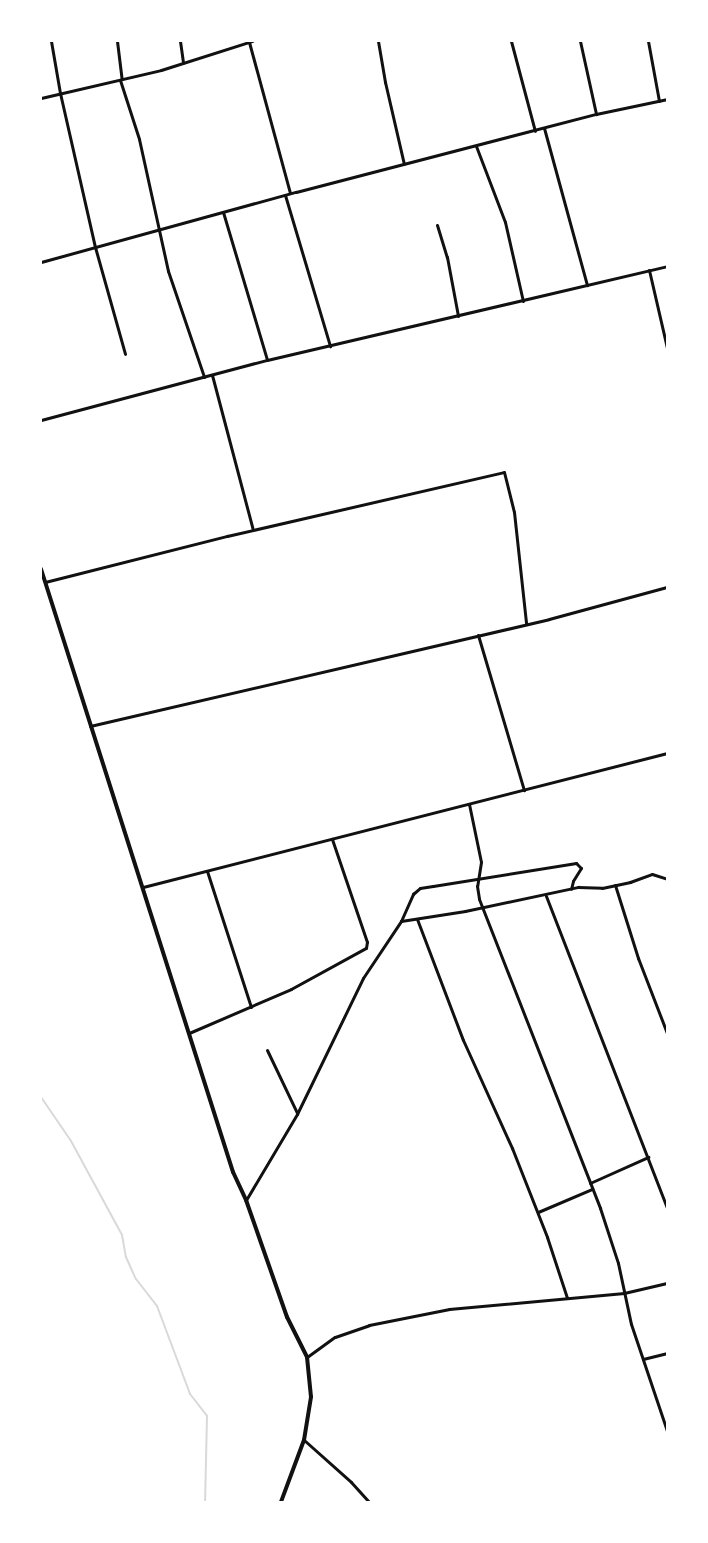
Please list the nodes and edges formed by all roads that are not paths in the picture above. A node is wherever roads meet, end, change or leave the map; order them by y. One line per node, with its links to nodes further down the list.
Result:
1 (50, 41): 11 (street)
2 (117, 41): 10 (street)
3 (180, 41): 9 (street)
4 (378, 41): 19 (street)
5 (512, 41): 17 (street)
6 (580, 41): 15 (street)
7 (648, 41): 14 (street)
8 (250, 42): 9 (street); 20 (street)
9 (183, 63): 10 (street)
10 (121, 80): 11 (street); 24 (street)
11 (60, 93): 12 (street); 25 (street)
12 (41, 98)
13 (667, 99): 14 (street)
14 (658, 100): 15 (street)
15 (596, 114): 16 (street)
16 (544, 128): 17 (street); 29 (street)
17 (535, 131): 18 (street)
18 (476, 146): 19 (street); 30 (street)
19 (404, 164): 20 (street)
20 (290, 193): 21 (street)
21 (285, 195): 22 (street); 32 (street)
22 (223, 212): 24 (street); 35 (street)
23 (438, 224): 31 (street)
24 (160, 230): 25 (street); 37 (street)
25 (95, 247): 26 (street); 34 (street)
26 (41, 262)
27 (667, 266): 28 (street)
28 (649, 270): 29 (street); 33 (street)
29 (587, 285): 30 (street)
30 (524, 301): 31 (street)
31 (458, 316): 32 (street)
32 (330, 346): 35 (street)
33 (667, 348)
34 (125, 354)
35 (267, 360): 36 (street)
36 (212, 375): 37 (street); 39 (street)
37 (204, 377): 38 (street)
38 (41, 420)
39 (253, 530): 41 (street); 43 (street)
40 (41, 570): 41 (street)
41 (45, 582): 45 (street)
42 (667, 587): 43 (street)
43 (526, 623): 44 (street)
44 (478, 635): 45 (street); 47 (street)
45 (90, 726): 54 (street)
46 (667, 753): 47 (street)
47 (524, 790): 48 (street)
48 (469, 804): 49 (street); 51 (street)
49 (332, 839): 50 (street); 60 (street)
50 (207, 871): 54 (street); 60 (street)
51 (478, 878): 55 (street); 57 (street); 59 (street)
52 (667, 879): 53 (street)
53 (615, 886): 55 (street); 62 (street)
54 (143, 887): 61 (street)
55 (571, 889): 56 (street)
56 (546, 896): 57 (street); 65 (street)
57 (483, 907): 58 (street); 66 (street)
58 (417, 919): 59 (street); 70 (street)
59 (401, 921): 64 (street)
60 (251, 1007): 61 (street)
61 (189, 1033): 68 (street)
62 (667, 1033)
63 (267, 1050): 64 (street)
64 (297, 1114): 68 (street)
65 (648, 1157): 66 (street); 69 (street)
66 (590, 1183): 67 (street)
67 (592, 1189): 70 (street); 72 (street)
68 (246, 1200): 75 (street)
69 (667, 1208)
70 (538, 1212): 73 (street)
71 (667, 1283): 72 (street)
72 (624, 1293): 73 (street); 76 (street)
73 (567, 1298): 75 (street)
74 (667, 1353): 76 (street)
75 (307, 1357): 79 (street)
76 (643, 1359): 77 (street)
77 (665, 1420): 78 (street)
78 (667, 1431)
79 (304, 1440): 80 (street); 81 (street)
80 (281, 1502)
81 (369, 1502)

